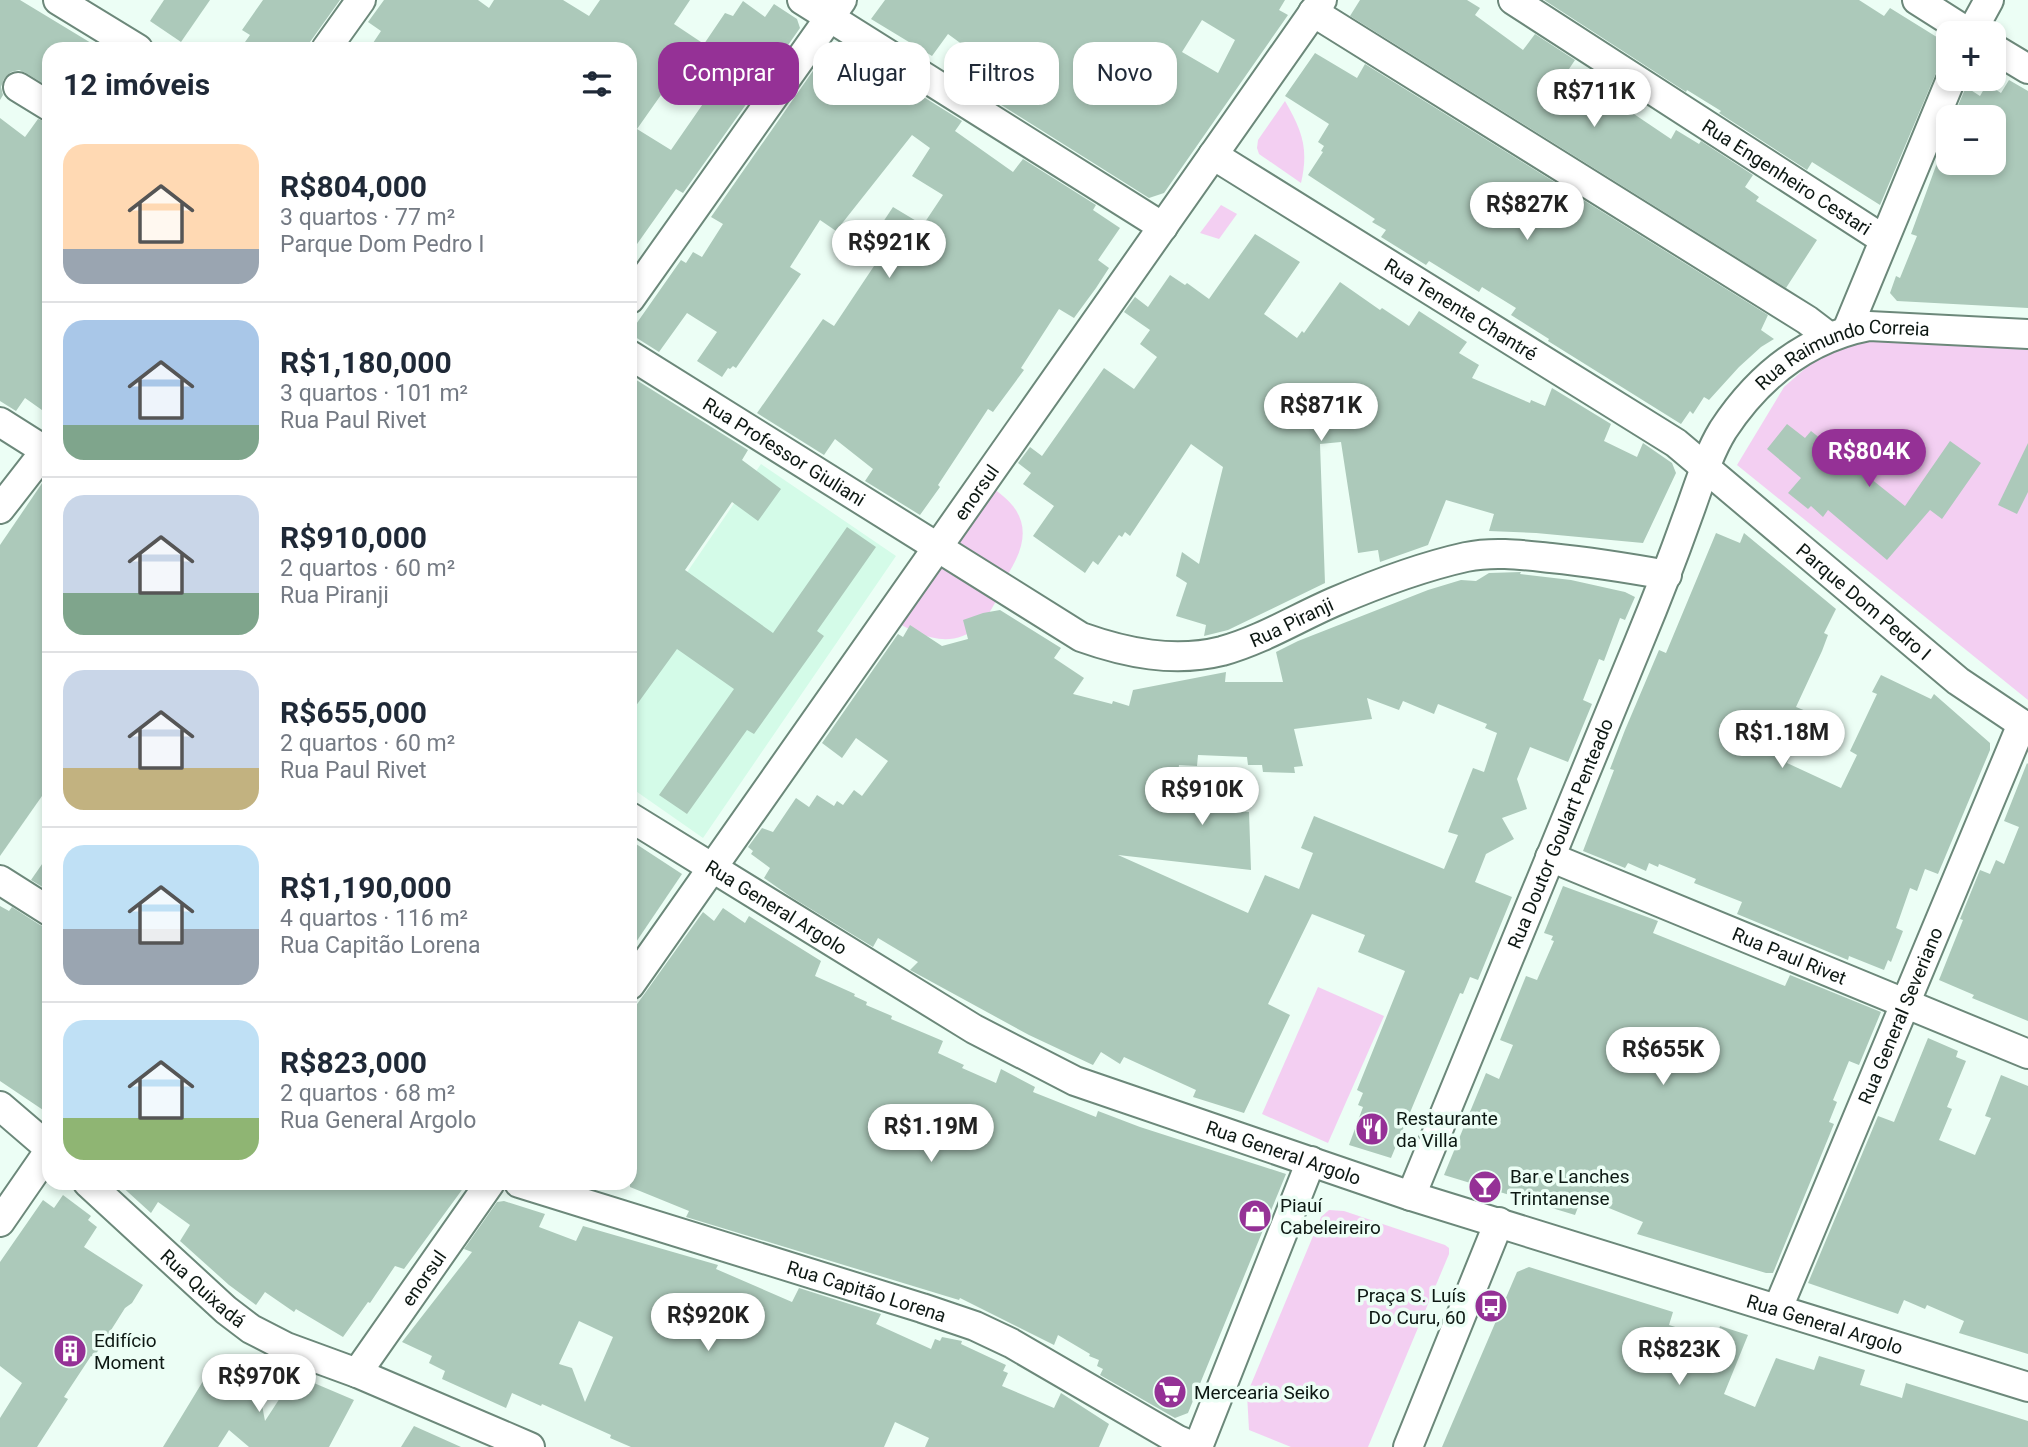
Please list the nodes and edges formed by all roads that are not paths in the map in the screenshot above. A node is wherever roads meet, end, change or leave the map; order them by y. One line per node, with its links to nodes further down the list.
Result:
1 (58, 0): 11 (street)
2 (360, 0): 12 (street)
3 (802, 0): 8 (street)
4 (1513, 0): 20 (street, Rua Engenheiro Cestari)
5 (1917, 0): 9 (street)
6 (1989, 0): 10 (street)
7 (1317, 6): 18 (street, enorsul); 22 (street)
8 (836, 9): 19 (street); 21 (street)
9 (1951, 21)
10 (1977, 21)
11 (127, 42)
12 (331, 42)
13 (2006, 56): 14 (street)
14 (2028, 69)
15 (18, 87): 17 (street)
16 (1946, 91): 20 (street)
17 (42, 102)
18 (1213, 155): 19 (street, enorsul); 28 (street, Rua Tenente Chantré)
19 (1163, 227): 30 (street, enorsul)
20 (1883, 239): 22 (street)
21 (637, 289)
22 (1838, 333): 23 (street, Rua Raimundo Correia); 28 (street, Rua Raimundo Correia)
23 (2028, 334)
24 (637, 359): 30 (street, Rua Professor Giuliani)
25 (0, 422): 26 (street)
26 (42, 446)
27 (42, 457): 29 (street)
28 (1706, 468): 31 (street, Rua Doutor Goulart Penteado); 32 (street, Parque Dom Pedro I)
29 (0, 509)
30 (938, 547): 31 (street, Rua Piranji); 35 (street, enorsul)
31 (1667, 575): 34 (street, Rua Doutor Goulart Penteado)
32 (2025, 726): 39 (street, Rua General Severiano)
33 (637, 821): 35 (street, Rua General Argolo)
34 (1550, 857): 39 (street, Rua Paul Rivet); 48 (street, Rua Doutor Goulart Penteado)
35 (712, 868): 38 (street, enorsul); 44 (street, Rua General Argolo)
36 (0, 880): 37 (street)
37 (42, 907)
38 (637, 975)
39 (1905, 1004): 40 (street, Rua Paul Rivet); 51 (street, Rua General Severiano)
40 (2028, 1054)
41 (0, 1106): 42 (street)
42 (42, 1143)
43 (42, 1159): 49 (street)
44 (1311, 1161): 48 (street, Rua General Argolo); 55 (street)
45 (96, 1190): 52 (street, Rua Quixadá)
46 (486, 1190): 52 (street, enorsul)
47 (542, 1190): 55 (street, Rua Capitão Lorena)
48 (1411, 1196): 50 (street, Rua General Argolo)
49 (0, 1222)
50 (1499, 1222): 51 (street, Rua General Argolo); 56 (street)
51 (1778, 1308): 53 (street, Rua General Argolo)
52 (357, 1373): 54 (street, Rua Quixadá)
53 (2028, 1387)
54 (530, 1447)
55 (1197, 1447)
56 (1408, 1447)

